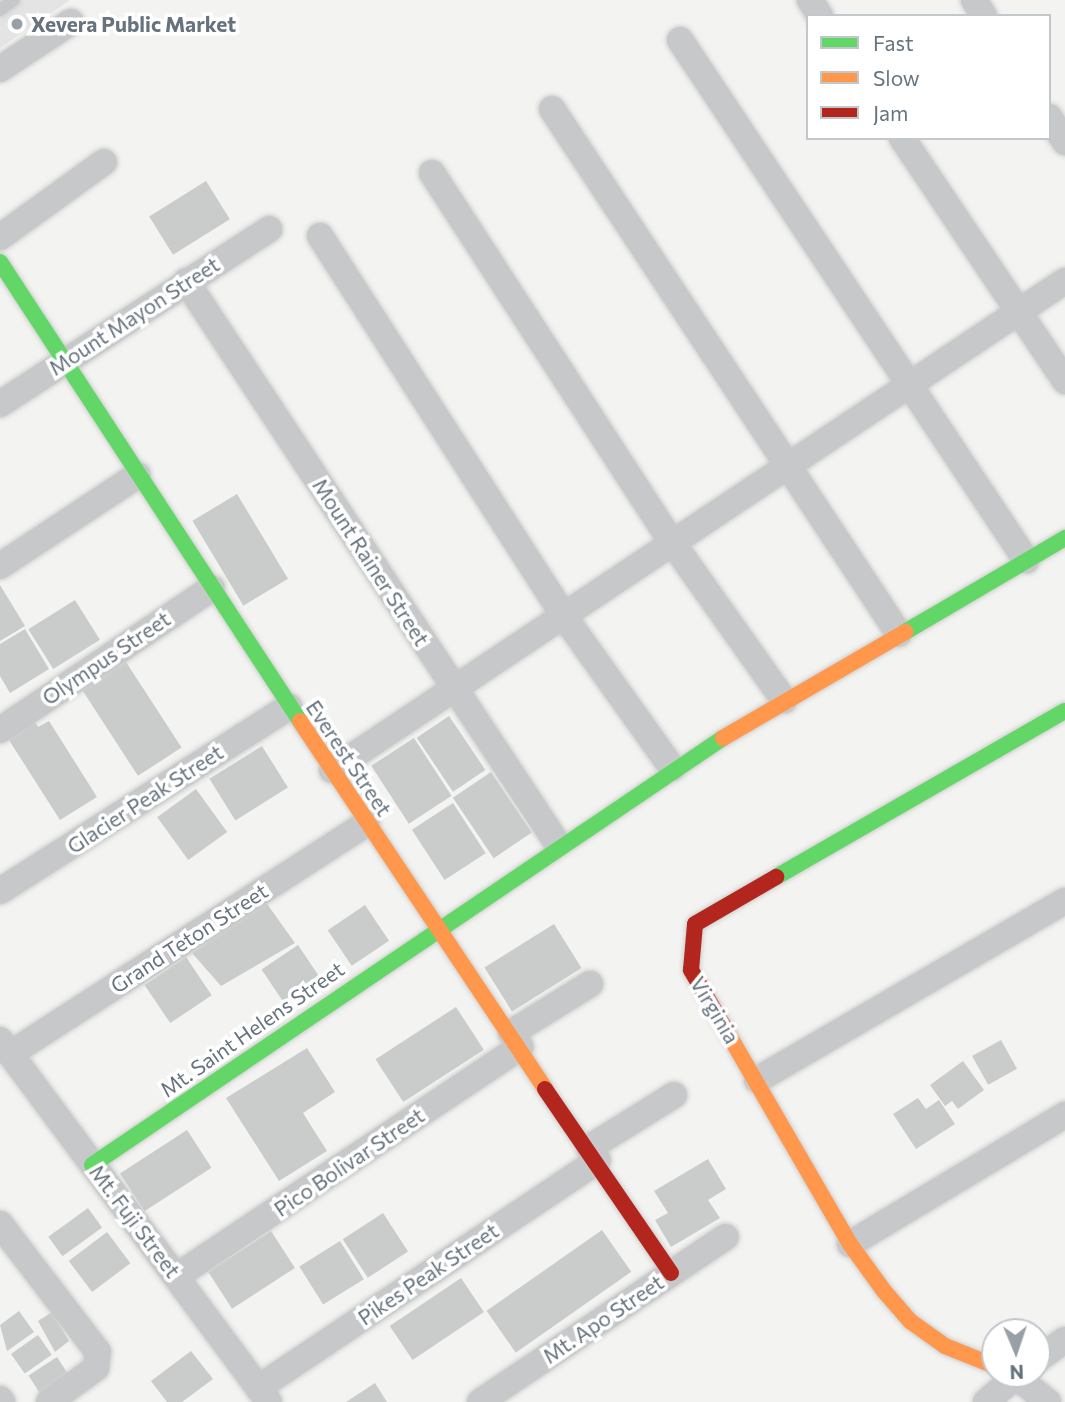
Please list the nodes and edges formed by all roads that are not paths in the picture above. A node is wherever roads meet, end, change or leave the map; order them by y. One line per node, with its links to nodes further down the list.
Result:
1 (14, 0): 2 (lane)
2 (0, 10)
3 (71, 22): 5 (street)
4 (680, 40): 21 (street)
5 (0, 69)
6 (552, 109): 23 (street)
7 (1051, 120): 9 (street)
8 (903, 140): 18 (street)
9 (1065, 142)
10 (104, 162): 14 (street)
11 (432, 173): 26 (street)
12 (269, 229): 16 (street, Mount Mayon Street)
13 (320, 236): 30 (street)
14 (0, 237)
15 (0, 262): 19 (street, Everest Street)
16 (186, 281): 19 (street, Mount Mayon Street); 32 (street, Mount Rainer Street)
17 (1065, 281): 18 (street)
18 (1018, 312): 20 (street); 21 (street)
19 (65, 361): 22 (street, Mount Mayon Street); 24 (street, Everest Street)
20 (1065, 381)
21 (910, 384): 23 (street); 27 (street)
22 (0, 404)
23 (788, 466): 26 (street); 31 (street)
24 (138, 475): 28 (street); 29 (street, Everest Street)
25 (1065, 538): 27 (street, Mt. Saint Helens Street)
26 (673, 542): 30 (street); 33 (street)
27 (1026, 560): 31 (street, Mt. Saint Helens Street)
28 (0, 566)
29 (212, 588): 34 (street, Everest Street); 36 (street, Olympus Street)
30 (563, 615): 32 (street); 37 (street)
31 (899, 634): 33 (street, Mt. Saint Helens Street)
32 (453, 687): 38 (street); 40 (street, Mount Rainer Street)
33 (784, 700): 37 (street, Mt. Saint Helens Street)
34 (289, 707): 38 (street, Everest Street); 41 (street, Glacier Peak Street)
35 (1065, 710): 47 (street, Virginia)
36 (0, 730)
37 (672, 768): 40 (street, Mt. Saint Helens Street)
38 (332, 771): 39 (street, Everest Street)
39 (367, 822): 43 (street, Everest Street); 46 (street, Grand Teton Street)
40 (557, 843): 43 (street, Mt. Saint Helens Street)
41 (0, 891)
42 (1065, 901): 47 (street)
43 (435, 928): 45 (street, Everest Street); 51 (street, Mt. Saint Helens Street)
44 (590, 985): 45 (street, Pico Bolivar Street)
45 (516, 1040): 50 (street, Everest Street); 56 (street, Pico Bolivar Street)
46 (5, 1047): 51 (street, Mt. Fuji Street)
47 (757, 1080): 54 (street)
48 (674, 1095): 50 (street, Pikes Peak Street)
49 (1065, 1115): 54 (street)
50 (594, 1154): 55 (street, Everest Street); 59 (street, Pikes Peak Street)
51 (92, 1165): 56 (street, Mt. Fuji Street)
52 (0, 1224): 60 (street)
53 (726, 1237): 55 (street, Mt. Apo Street)
54 (850, 1244): 57 (street)
55 (671, 1273): 61 (street, Mt. Apo Street)
56 (177, 1276): 59 (street, Mt. Fuji Street)
57 (981, 1358)
58 (999, 1388): 62 (street)
59 (263, 1395)
60 (48, 1402)
61 (481, 1402)
62 (986, 1402)

